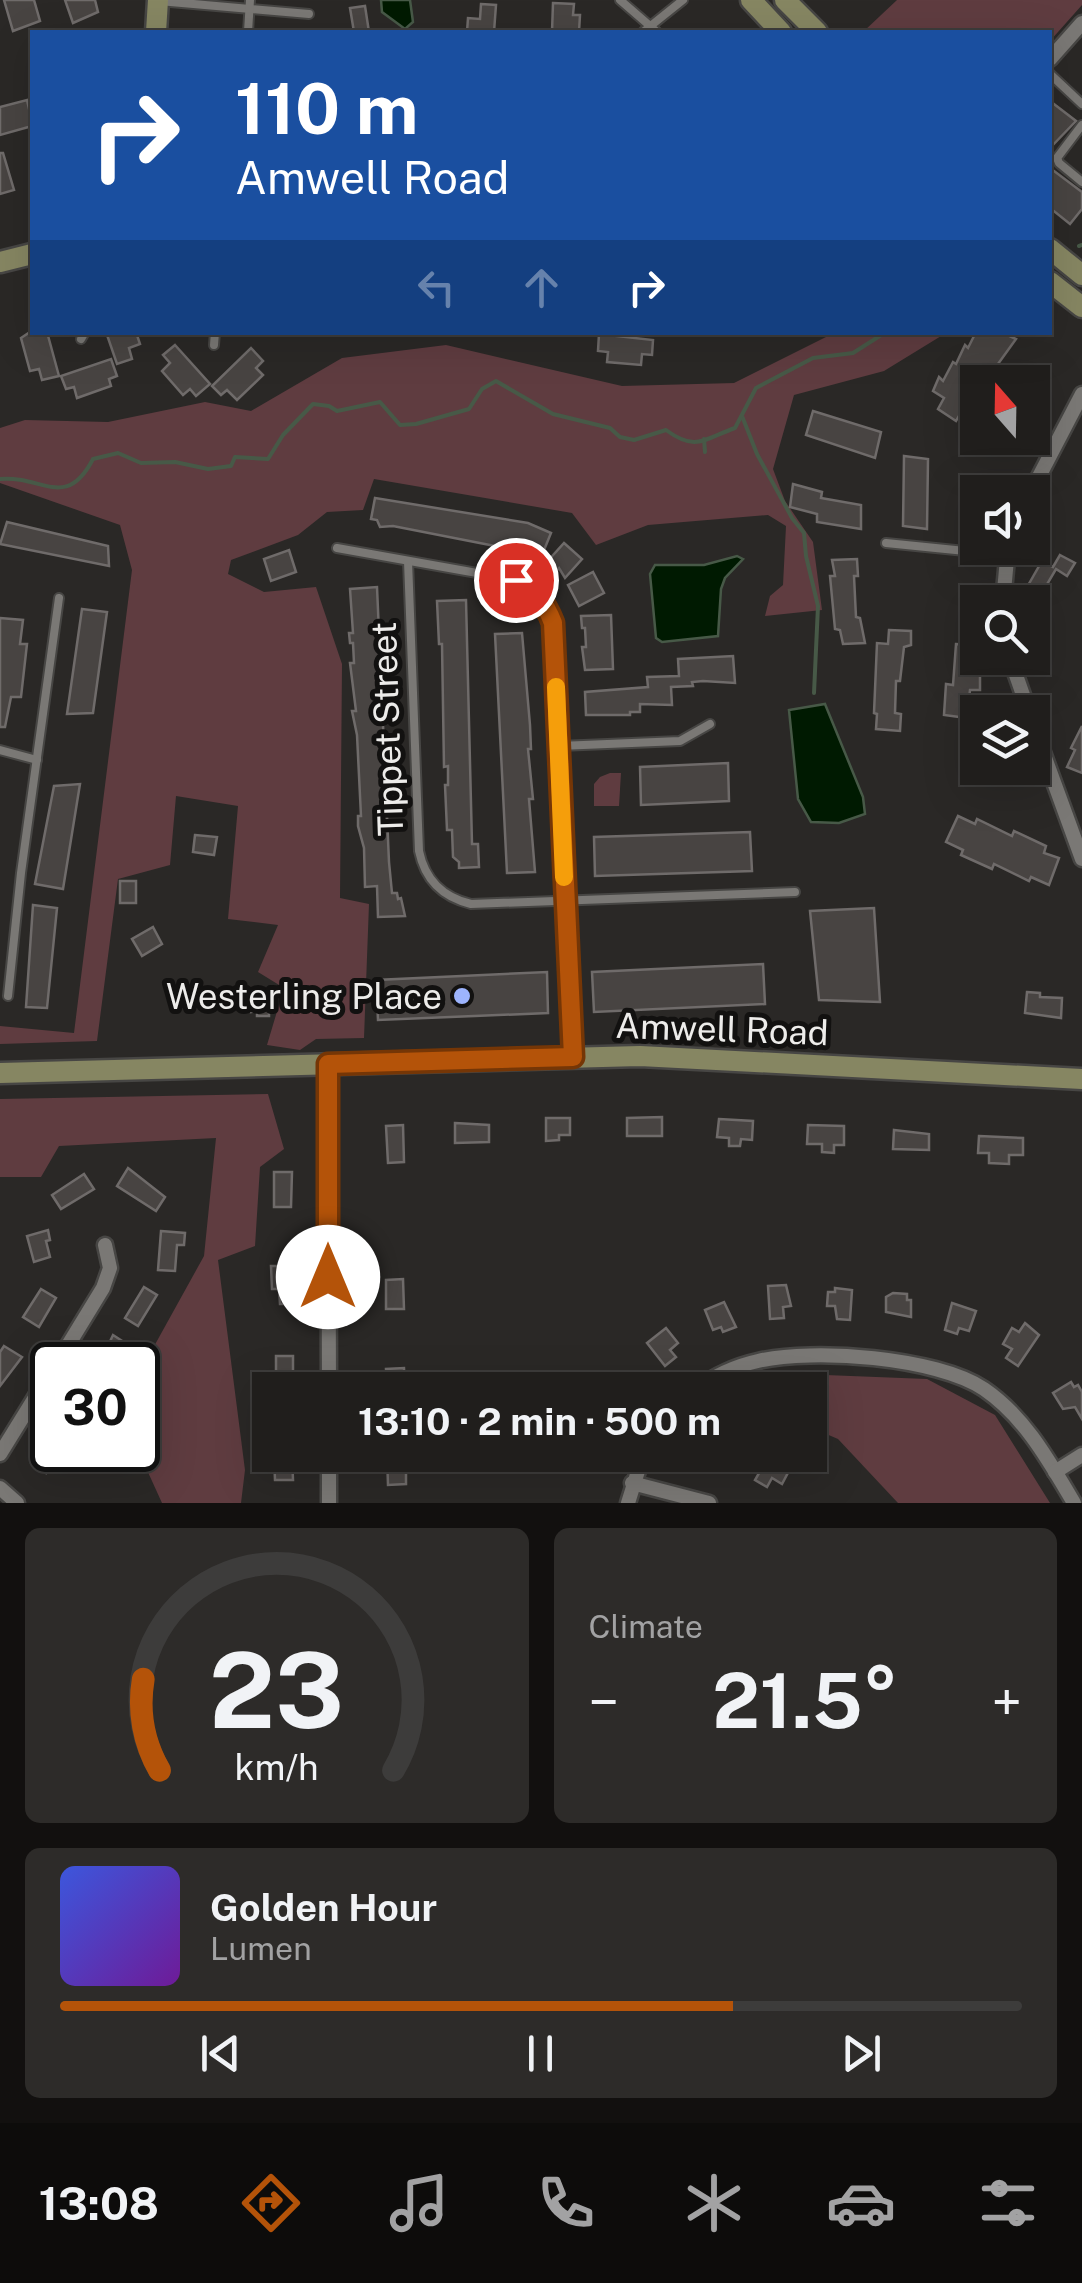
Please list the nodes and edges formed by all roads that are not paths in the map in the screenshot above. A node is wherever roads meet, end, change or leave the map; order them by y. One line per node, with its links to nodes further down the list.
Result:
1 (620, 0): 11 (lane)
2 (683, 0): 11 (lane)
3 (751, 0): 12 (main road)
4 (785, 0): 13 (main road)
5 (158, 1): 6 (lane); 9 (main road)
6 (250, 5): 7 (lane); 10 (lane)
7 (309, 14)
8 (1082, 24): 14 (street)
9 (156, 30)
10 (248, 30)
11 (650, 30)
12 (779, 30)
13 (815, 30)
14 (1052, 57)
15 (1052, 76): 16 (lane)
16 (1082, 104)
17 (1082, 125): 18 (lane)
18 (1082, 182)
19 (1052, 252): 22 (main road)
20 (30, 254): 21 (main road)
21 (0, 262)
22 (1082, 275)
23 (1052, 284): 24 (main road)
24 (1082, 307)
25 (214, 335): 26 (lane)
26 (214, 344)
27 (1082, 394): 28 (street)
28 (1040, 475)
29 (886, 543): 31 (lane)
30 (337, 548): 32 (lane)
31 (960, 548)
32 (408, 561): 35 (lane); 41 (lane, Tippet Street)
33 (60, 598): 37 (lane)
34 (710, 724): 35 (lane)
35 (558, 746): 41 (lane)
36 (0, 750): 37 (lane)
37 (37, 760): 42 (lane)
38 (1050, 771): 39 (street)
39 (1082, 858)
40 (795, 892): 41 (lane, Tippet Street)
41 (565, 900): 43 (lane)
42 (8, 996)
43 (573, 1057): 44 (main road, Amwell Road); 46 (main road, Amwell Road)
44 (328, 1064): 45 (main road, Amwell Road); 49 (street)
45 (0, 1073)
46 (1082, 1079)
47 (105, 1244): 48 (street)
48 (70, 1342)
49 (329, 1372)
50 (727, 1372): 56 (street)
51 (30, 1406): 52 (street)
52 (0, 1454)
53 (1082, 1455): 56 (street)
54 (329, 1472): 60 (street)
55 (637, 1472): 57 (street)
56 (1055, 1472): 63 (street)
57 (632, 1484): 61 (street); 62 (street)
58 (0, 1488): 59 (street)
59 (18, 1503)
60 (329, 1503)
61 (628, 1503)
62 (709, 1503)
63 (1074, 1503)

